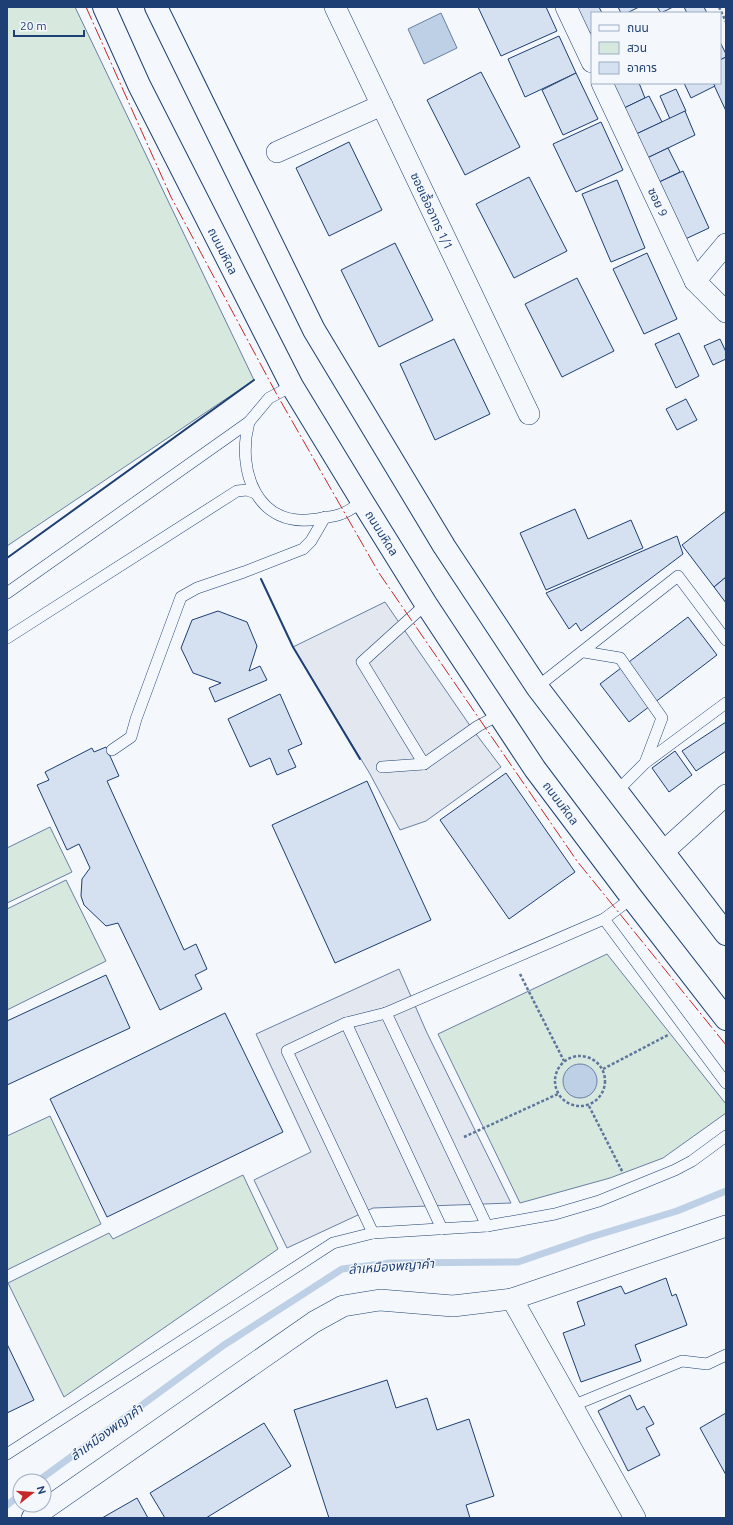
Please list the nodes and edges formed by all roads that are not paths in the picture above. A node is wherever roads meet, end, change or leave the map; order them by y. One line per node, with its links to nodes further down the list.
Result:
1 (104, 7): 12 (main road, ถนนมหิดล)
2 (156, 7): 23 (main road)
3 (335, 7): 7 (street, ซอยเอื้ออาทร 1/1)
4 (566, 7): 5 (street)
5 (591, 60)
6 (602, 84): 10 (street, ซอย 9)
7 (382, 105): 8 (street); 13 (street, ซอยเอื้ออาทร 1/1)
8 (277, 152)
9 (726, 244): 10 (street)
10 (695, 281): 11 (street, ซอย 9)
11 (726, 312)
12 (292, 386): 14 (lane); 16 (main road, ถนนมหิดล)
13 (529, 414)
14 (249, 422): 15 (lane); 18 (lane)
15 (255, 493): 17 (lane); 20 (lane)
16 (362, 502): 17 (lane); 19 (main road, ถนนมหิดล)
17 (325, 517): 26 (lane)
18 (7, 593)
19 (426, 604): 25 (main road, ถนนมหิดล); 28 (lane)
20 (7, 638)
21 (726, 640): 22 (lane)
22 (584, 652): 23 (lane); 27 (lane)
23 (537, 687): 30 (main road)
24 (726, 703): 27 (lane)
25 (499, 715): 28 (lane); 33 (main road, ถนนมหิดล)
26 (112, 750)
27 (645, 763): 30 (lane)
28 (424, 764): 29 (lane)
29 (382, 767)
30 (617, 791): 32 (main road)
31 (726, 795): 32 (street)
32 (663, 852): 35 (main road)
33 (632, 898): 34 (lane); 37 (main road, ถนนมหิดล)
34 (604, 919): 36 (lane); 39 (lane)
35 (726, 934)
36 (386, 1013): 38 (lane); 41 (lane)
37 (726, 1019)
38 (346, 1023): 43 (lane); 44 (lane)
39 (726, 1083)
40 (726, 1136): 41 (lane)
41 (487, 1226): 43 (lane)
42 (726, 1226): 45 (street)
43 (442, 1229): 44 (lane)
44 (373, 1234): 48 (lane)
45 (512, 1299): 47 (street); 49 (street)
46 (726, 1355): 47 (lane)
47 (572, 1406): 50 (street)
48 (7, 1454)
49 (32, 1518)
50 (635, 1518)

